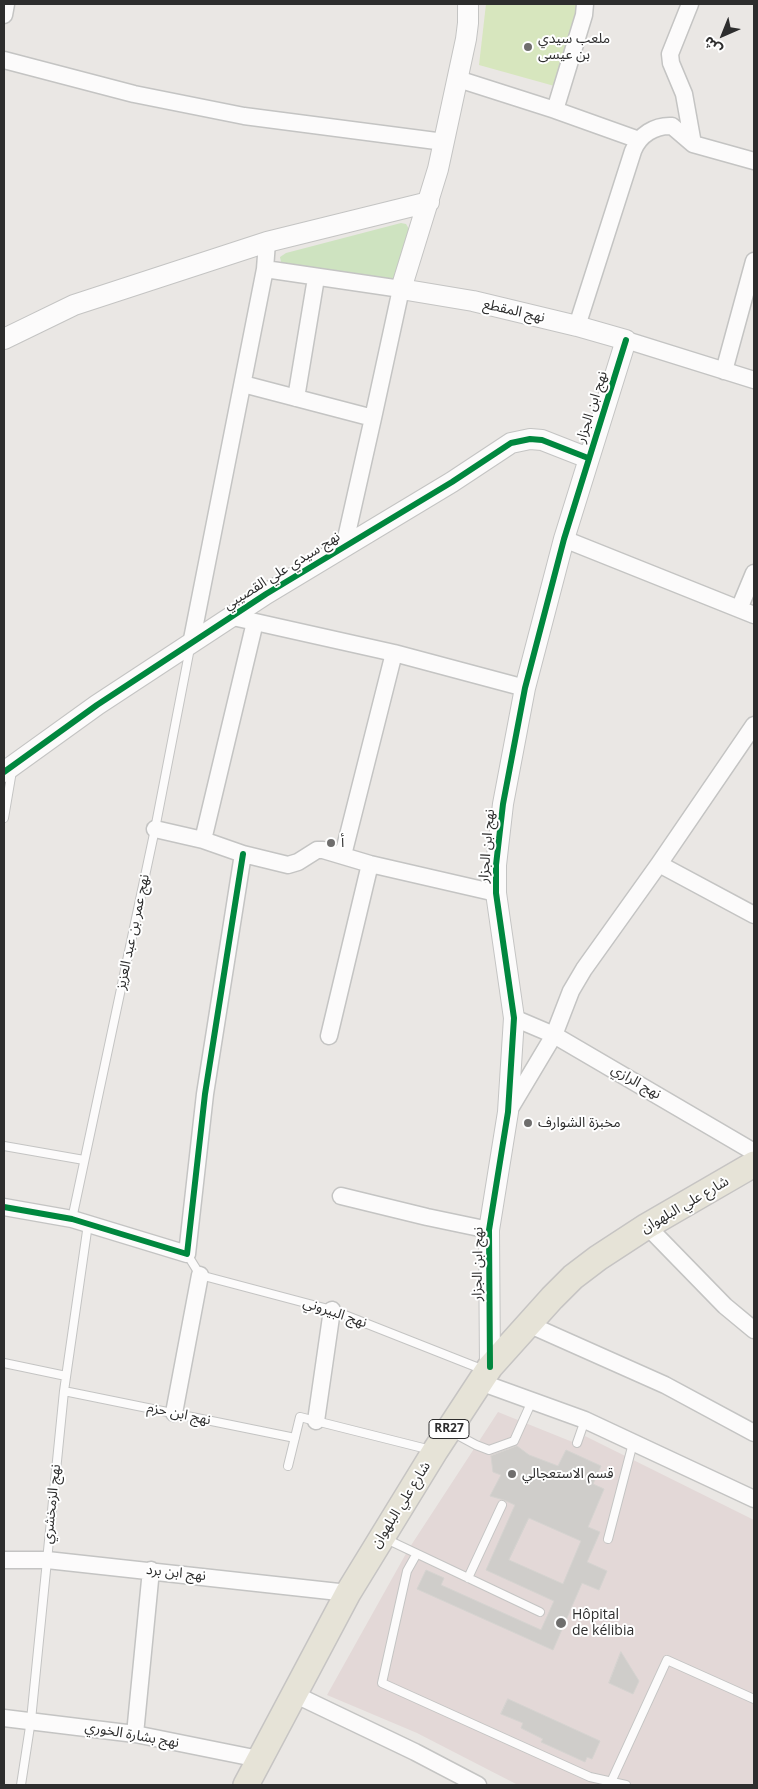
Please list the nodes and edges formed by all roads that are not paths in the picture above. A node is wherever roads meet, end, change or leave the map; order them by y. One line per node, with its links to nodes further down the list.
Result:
1 (6, 4): 5 (street)
2 (468, 4): 7 (street)
3 (585, 4): 8 (street)
4 (690, 4): 11 (street)
5 (4, 16)
6 (4, 60): 10 (street)
7 (458, 79): 8 (street); 10 (street)
8 (555, 110): 9 (street)
9 (639, 140): 11 (street); 19 (street)
10 (444, 142): 13 (street)
11 (693, 144): 12 (street)
12 (754, 161)
13 (429, 202): 14 (street); 18 (street)
14 (266, 242): 16 (street); 20 (street)
15 (754, 261): 22 (street)
16 (265, 270): 17 (street); 24 (street)
17 (316, 278): 18 (street); 25 (street)
18 (401, 289): 19 (street, نهج المقطع); 26 (street)
19 (578, 326): 21 (street, نهج المقطع)
20 (4, 339)
21 (626, 340): 22 (street); 27 (street, نهج ابن الجزار)
22 (724, 371): 23 (street)
23 (754, 380)
24 (243, 384): 25 (street); 35 (street)
25 (296, 398): 26 (street)
26 (373, 418): 29 (street)
27 (588, 458): 28 (street, نهج ابن الجزار); 29 (street, نهج سيدي علي القصيبي)
28 (564, 539): 31 (street); 37 (street, نهج ابن الجزار)
29 (344, 547): 33 (street, نهج سيدي علي القصيبي)
30 (754, 573): 31 (street)
31 (739, 609): 32 (street)
32 (754, 615)
33 (232, 617): 34 (street); 35 (street, نهج سيدي علي القصيبي)
34 (255, 622): 36 (street); 42 (street)
35 (191, 644): 39 (street, نهج سيدي علي القصيبي); 41 (lane, نهج عمر بن عبد العزيز)
36 (394, 653): 37 (street); 44 (street)
37 (525, 688): 47 (street, نهج ابن الجزار)
38 (754, 725): 46 (street)
39 (8, 770): 40 (lane)
40 (4, 818)
41 (155, 829): 42 (street); 55 (lane, نهج عمر بن عبد العزيز)
42 (203, 840): 43 (street)
43 (243, 854): 44 (street); 63 (street)
44 (343, 855): 45 (street)
45 (370, 864): 47 (street); 51 (street)
46 (659, 864): 48 (street); 50 (street)
47 (496, 892): 49 (street, نهج ابن الجزار)
48 (754, 915)
49 (514, 1018): 50 (street, نهج الرازي); 52 (street, نهج ابن الجزار)
50 (554, 1035): 52 (street); 54 (street, نهج الرازي)
51 (328, 1036)
52 (508, 1112): 62 (street, نهج ابن الجزار)
53 (4, 1146): 55 (lane)
54 (754, 1152)
55 (84, 1160): 59 (lane, نهج عمر بن عبد العزيز)
56 (754, 1164): 61 (main road, شارع علي البلهوان / RR27)
57 (341, 1196): 62 (street)
58 (4, 1207): 59 (street)
59 (72, 1219): 60 (street)
60 (88, 1224): 63 (street); 70 (lane, نهج الزمخشري)
61 (647, 1226): 66 (main road, شارع علي البلهوان / RR27); 67 (street)
62 (489, 1230): 69 (street, نهج ابن الجزار)
63 (187, 1254): 64 (lane)
64 (200, 1275): 65 (lane, نهج البيروني); 73 (street)
65 (332, 1310): 69 (lane, نهج البيروني); 74 (street)
66 (528, 1324): 69 (main road, شارع علي البلهوان / RR27); 77 (street)
67 (754, 1330)
68 (4, 1363): 70 (lane)
69 (486, 1374): 72 (street); 76 (main road, شارع علي البلهوان / RR27)
70 (66, 1376): 71 (lane, نهج الزمخشري)
71 (64, 1391): 73 (lane, نهج ابن حزم); 89 (lane, نهج الزمخشري)
72 (532, 1402): 75 (street); 76 (lane)
73 (174, 1413): 78 (lane, نهج ابن حزم)
74 (316, 1420): 78 (lane); 81 (lane)
75 (585, 1420): 79 (lane); 80 (street)
76 (449, 1430): 81 (main road, شارع علي البلهوان / RR27)
77 (754, 1433)
78 (295, 1438): 82 (lane)
79 (576, 1443)
80 (633, 1443): 83 (street); 86 (lane)
81 (435, 1451): 85 (main road, شارع علي البلهوان / RR27)
82 (288, 1466)
83 (754, 1499)
84 (502, 1505): 91 (lane)
85 (382, 1537): 87 (lane); 92 (main road, شارع علي البلهوان / RR27)
86 (608, 1539)
87 (416, 1554): 91 (lane); 100 (lane)
88 (4, 1560): 89 (street, نهج ابن برد)
89 (47, 1560): 90 (street, نهج ابن برد); 97 (lane, نهج الزمخشري)
90 (151, 1570): 92 (street, نهج ابن برد); 98 (street)
91 (468, 1578): 93 (lane)
92 (348, 1592): 94 (main road, شارع علي البلهوان / RR27)
93 (540, 1612)
94 (294, 1694): 99 (main road, شارع علي البلهوان / RR27); 103 (street)
95 (754, 1698): 100 (lane)
96 (4, 1718): 97 (street, نهج بشارة الخوري)
97 (31, 1720): 98 (street, نهج بشارة الخوري); 101 (lane, نهج الزمخشري)
98 (135, 1734): 99 (street, نهج بشارة الخوري)
99 (259, 1759): 102 (main road, شارع علي البلهوان / RR27)
100 (611, 1782): 104 (lane)
101 (21, 1785)
102 (246, 1785)
103 (478, 1785)
104 (626, 1785)

